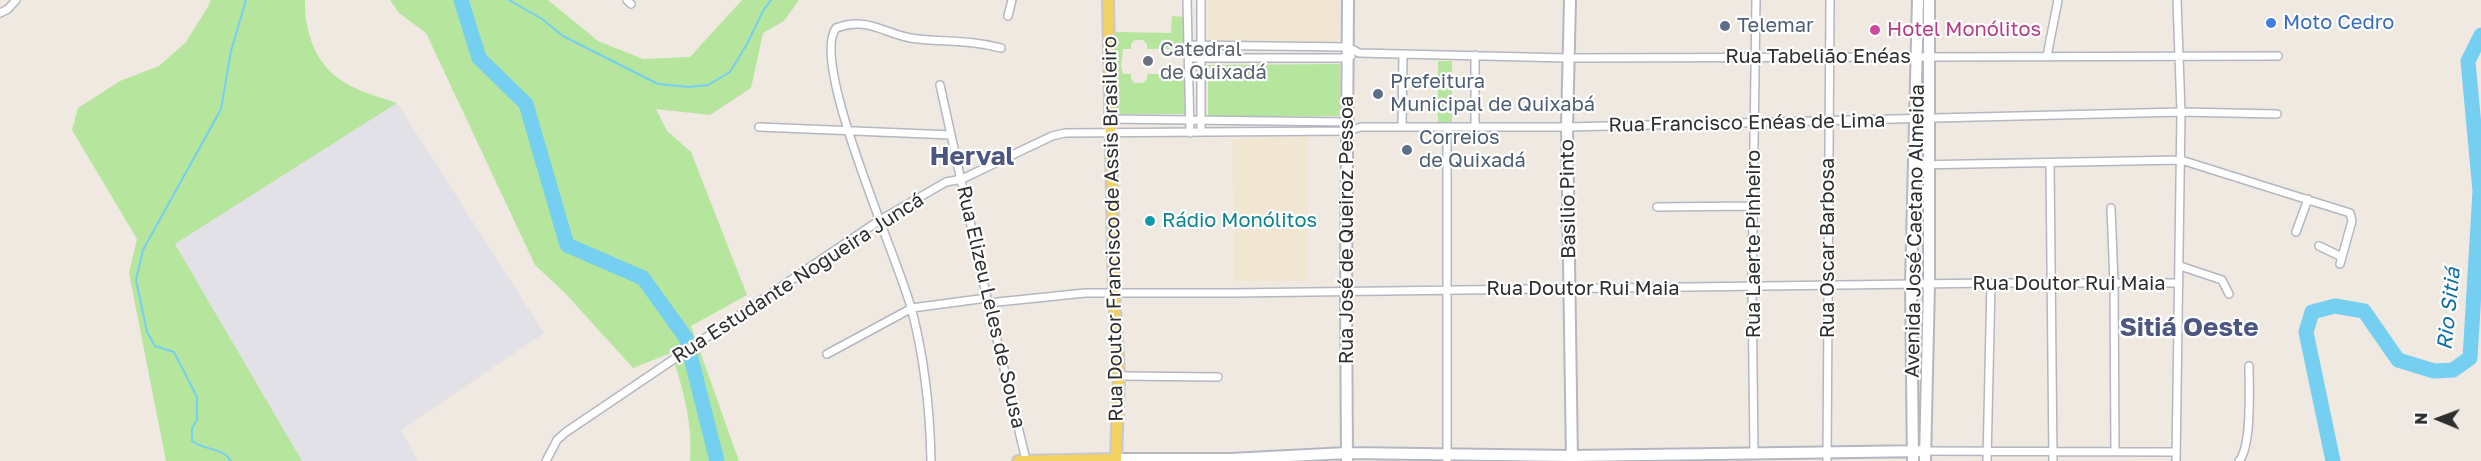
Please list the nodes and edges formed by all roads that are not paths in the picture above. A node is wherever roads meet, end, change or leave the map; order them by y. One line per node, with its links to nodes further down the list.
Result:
1 (16, 0): 14 (street)
2 (1012, 0): 15 (street)
3 (1108, 0): 34 (main road, Rua Doutor Francisco de Assis Brasileiro)
4 (1187, 0): 16 (street)
5 (1201, 0): 17 (street)
6 (1348, 0): 19 (main road, Rua José de Queiroz Pessoa)
7 (1570, 0): 29 (main road, Basilio Pinto)
8 (1756, 0): 26 (street, Rua Laerte Pinheiro)
9 (1830, 0): 30 (street, Rua Oscar Barbosa)
10 (1918, 0): 27 (main road, Avenida José Caetano Almeida)
11 (1929, 0): 27 (main road, Avenida José Caetano Almeida)
12 (2058, 0): 23 (street)
13 (2177, 0): 22 (street)
14 (0, 13)
15 (1008, 16)
16 (1188, 45): 17 (street); 28 (street)
17 (1201, 45): 19 (street); 25 (street)
18 (1001, 48): 46 (street)
19 (1347, 53): 20 (street, Rua Tabelião Enéas); 25 (street); 40 (main road, Rua José de Queiroz Pessoa)
20 (1403, 54): 21 (street, Rua Tabelião Enéas); 42 (street)
21 (1475, 55): 29 (street, Rua Tabelião Enéas); 45 (street)
22 (2180, 55): 23 (street, Rua Tabelião Enéas); 24 (street, Rua Tabelião Enéas); 32 (street)
23 (2048, 56): 27 (street, Rua Tabelião Enéas)
24 (2278, 56)
25 (1201, 57): 28 (street); 36 (street)
26 (1755, 57): 29 (street, Rua Tabelião Enéas); 30 (street, Rua Tabelião Enéas); 39 (street, Rua Laerte Pinheiro)
27 (1923, 57): 30 (street, Rua Tabelião Enéas); 37 (main road, Avenida José Caetano Almeida)
28 (1189, 58): 35 (street)
29 (1568, 58): 43 (main road, Basilio Pinto)
30 (1828, 58): 38 (street, Rua Oscar Barbosa)
31 (940, 85): 50 (street, Rua Elizeu Leles de Sousa)
32 (2181, 112): 33 (street, Rua Francisco Enéas de Lima); 37 (street, Rua Francisco Enéas de Lima); 51 (street)
33 (2277, 114)
34 (1110, 119): 35 (street); 48 (main road, Rua Doutor Francisco de Assis Brasileiro)
35 (1189, 119): 36 (street); 49 (street)
36 (1201, 119): 40 (street); 47 (street)
37 (1922, 119): 38 (street, Rua Francisco Enéas de Lima); 53 (main road, Avenida José Caetano Almeida); 54 (main road, Avenida José Caetano Almeida)
38 (1829, 120): 39 (street, Rua Francisco Enéas de Lima); 71 (street, Rua Oscar Barbosa)
39 (1754, 122): 43 (street, Rua Francisco Enéas de Lima); 57 (street, Rua Laerte Pinheiro)
40 (1347, 126): 42 (street, Rua Francisco Enéas de Lima); 47 (street, Rua Estudante Nogueira Juncá); 74 (main road, Rua José de Queiroz Pessoa)
41 (759, 127): 46 (street)
42 (1402, 127): 44 (street, Rua Francisco Enéas de Lima)
43 (1567, 127): 45 (street, Rua Francisco Enéas de Lima); 73 (main road, Basilio Pinto)
44 (1448, 128): 45 (street, Rua Francisco Enéas de Lima); 72 (street)
45 (1475, 128)
46 (848, 131): 50 (street); 60 (street)
47 (1201, 132): 49 (street, Rua Estudante Nogueira Juncá)
48 (1110, 133): 49 (street, Rua Estudante Nogueira Juncá); 55 (street, Rua Estudante Nogueira Juncá); 75 (main road, Rua Doutor Francisco de Assis Brasileiro)
49 (1190, 133)
50 (951, 135): 55 (street, Rua Elizeu Leles de Sousa)
51 (2181, 160): 52 (street); 56 (street); 63 (street)
52 (2050, 163): 54 (street); 68 (street)
53 (1915, 165): 54 (street); 65 (main road, Avenida José Caetano Almeida)
54 (1928, 165): 66 (main road, Avenida José Caetano Almeida)
55 (962, 179): 60 (street, Rua Estudante Nogueira Juncá); 77 (street, Rua Elizeu Leles de Sousa)
56 (2308, 199): 61 (street); 62 (street)
57 (1753, 206): 58 (street); 70 (street, Rua Laerte Pinheiro)
58 (1656, 207)
59 (2111, 208): 64 (street)
60 (880, 220): 78 (street); 98 (street, Rua Estudante Nogueira Juncá)
61 (2295, 232)
62 (2319, 246)
63 (2180, 266): 69 (street); 76 (street)
64 (2114, 283): 68 (street, Rua Doutor Rui Maia); 69 (street, Rua Doutor Rui Maia); 84 (street)
65 (1911, 284): 66 (street, Rua Doutor Rui Maia); 71 (street, Rua Doutor Rui Maia); 89 (main road, Avenida José Caetano Almeida)
66 (1929, 284): 67 (street, Rua Doutor Rui Maia); 90 (main road, Avenida José Caetano Almeida)
67 (1991, 284): 68 (street, Rua Doutor Rui Maia); 83 (street)
68 (2052, 284): 85 (street)
69 (2179, 284): 86 (street)
70 (1752, 287): 71 (street, Rua Doutor Rui Maia); 73 (street, Rua Doutor Rui Maia); 87 (street, Rua Laerte Pinheiro)
71 (1828, 287): 88 (street, Rua Oscar Barbosa)
72 (1446, 289): 73 (street, Rua Doutor Rui Maia); 74 (street, Rua Doutor Rui Maia); 92 (street)
73 (1569, 289): 93 (main road, Basilio Pinto)
74 (1346, 292): 75 (street, Rua Doutor Rui Maia); 91 (main road, Rua José de Queiroz Pessoa)
75 (1114, 293): 77 (street, Rua Doutor Rui Maia); 81 (main road, Rua Doutor Francisco de Assis Brasileiro)
76 (2229, 294)
77 (987, 300): 78 (street, Rua Doutor Rui Maia); 96 (street, Rua Elizeu Leles de Sousa)
78 (912, 308): 79 (street, Rua Doutor Rui Maia); 99 (street)
79 (827, 354)
80 (2249, 366): 103 (street)
81 (1119, 376): 82 (street); 95 (main road, Rua Doutor Francisco de Assis Brasileiro)
82 (1218, 377)
83 (1987, 451): 85 (street); 90 (street); 100 (street)
84 (2115, 451): 85 (street); 86 (street)
85 (2053, 452): 101 (street)
86 (2176, 452): 102 (street)
87 (1747, 456): 88 (main road); 94 (main road)
88 (1827, 456): 89 (main road)
89 (1913, 456): 90 (main road)
90 (1925, 456)
91 (1347, 457): 92 (main road); 97 (main road)
92 (1447, 458): 93 (main road)
93 (1572, 458): 94 (main road)
94 (1671, 458)
95 (1116, 459): 96 (main road); 97 (main road)
96 (1022, 460)
97 (1230, 460)
98 (546, 461)
99 (931, 461)
100 (1987, 461)
101 (2053, 461)
102 (2176, 461)
103 (2239, 461)

